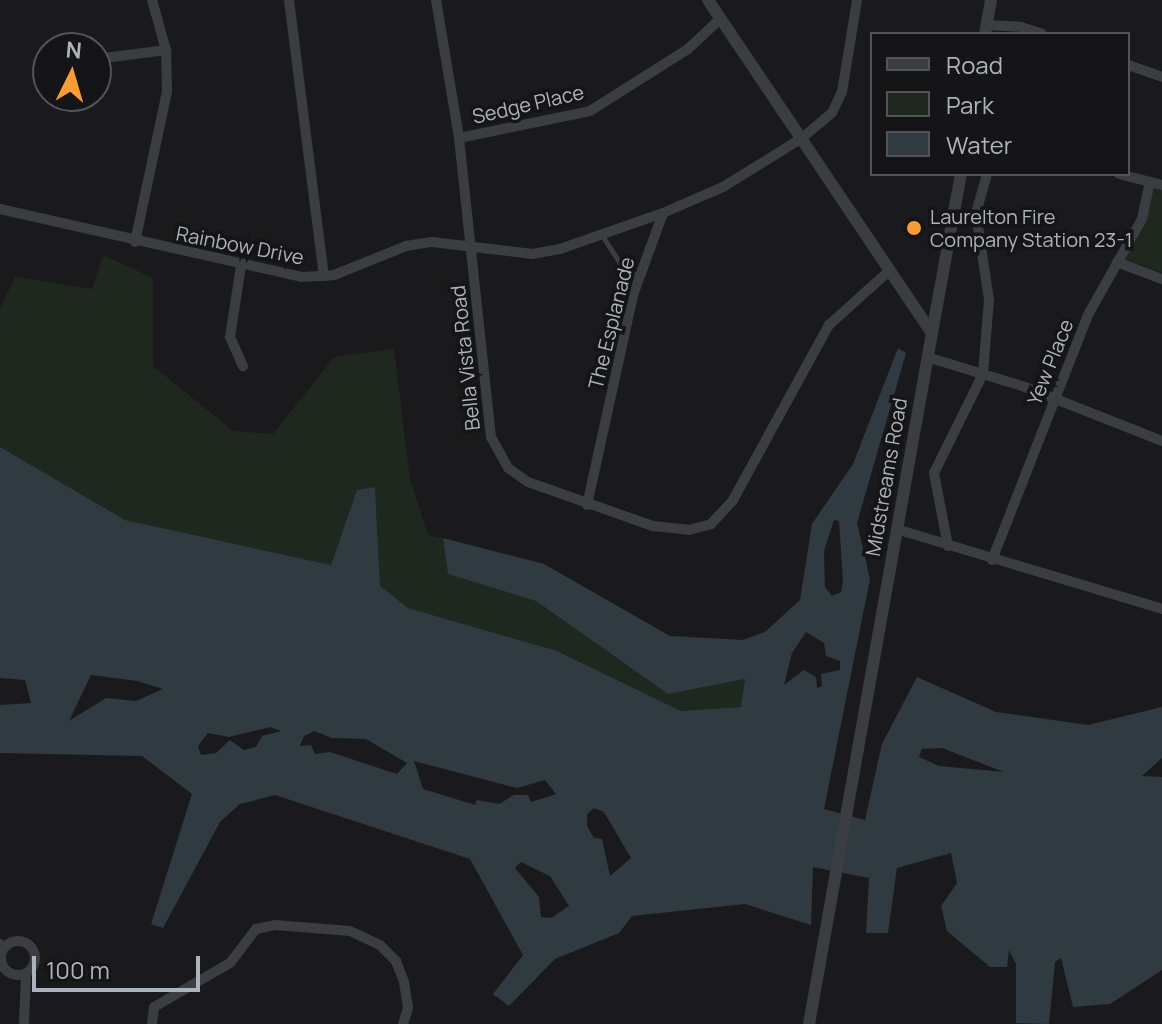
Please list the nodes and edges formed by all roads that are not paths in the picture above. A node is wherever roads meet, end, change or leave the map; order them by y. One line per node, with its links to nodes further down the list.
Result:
1 (152, 0): 10 (street)
2 (289, 0): 29 (street)
3 (436, 0): 14 (street, Bella Vista Road)
4 (708, 0): 7 (street)
5 (857, 0): 15 (street)
6 (991, 0): 8 (street)
7 (720, 19): 14 (street, Sedge Place); 15 (street)
8 (986, 30): 9 (street)
9 (1036, 32)
10 (166, 50): 11 (street); 24 (street)
11 (112, 57)
12 (1130, 66): 13 (street)
13 (1162, 77)
14 (459, 138): 25 (street, Bella Vista Road)
15 (802, 138): 22 (street); 28 (street)
16 (961, 176): 32 (street, Midstreams Road)
17 (986, 176): 35 (street)
18 (1127, 176): 19 (street)
19 (1150, 182): 20 (street); 26 (street, Yew Place)
20 (1162, 185)
21 (0, 209): 24 (street, Rainbow Drive)
22 (663, 213): 23 (street, Rainbow Drive); 30 (street, The Esplanade)
23 (603, 237): 25 (street, Rainbow Drive); 30 (lane)
24 (135, 242): 27 (street, Rainbow Drive)
25 (471, 245): 29 (street, Rainbow Drive); 38 (street, Bella Vista Road)
26 (1117, 262): 31 (street); 36 (street, Yew Place)
27 (241, 266): 29 (street, Rainbow Drive); 34 (street)
28 (889, 271): 32 (street); 38 (street, Bella Vista Road)
29 (324, 276)
30 (639, 277): 38 (street, The Esplanade)
31 (1162, 279)
32 (932, 333): 33 (street, Midstreams Road)
33 (927, 357): 35 (street); 39 (street, Midstreams Road)
34 (243, 366)
35 (983, 374): 36 (street); 40 (street)
36 (1055, 398): 37 (street); 41 (street, Yew Place)
37 (1162, 441)
38 (587, 505)
39 (896, 529): 40 (street); 48 (street, Midstreams Road)
40 (948, 546): 41 (street)
41 (992, 560): 42 (street)
42 (1162, 609)
43 (2, 942): 44 (street); 44 (street)
44 (26, 977): 45 (street)
45 (24, 1024)
46 (152, 1024): 47 (street)
47 (403, 1024)
48 (809, 1024)

